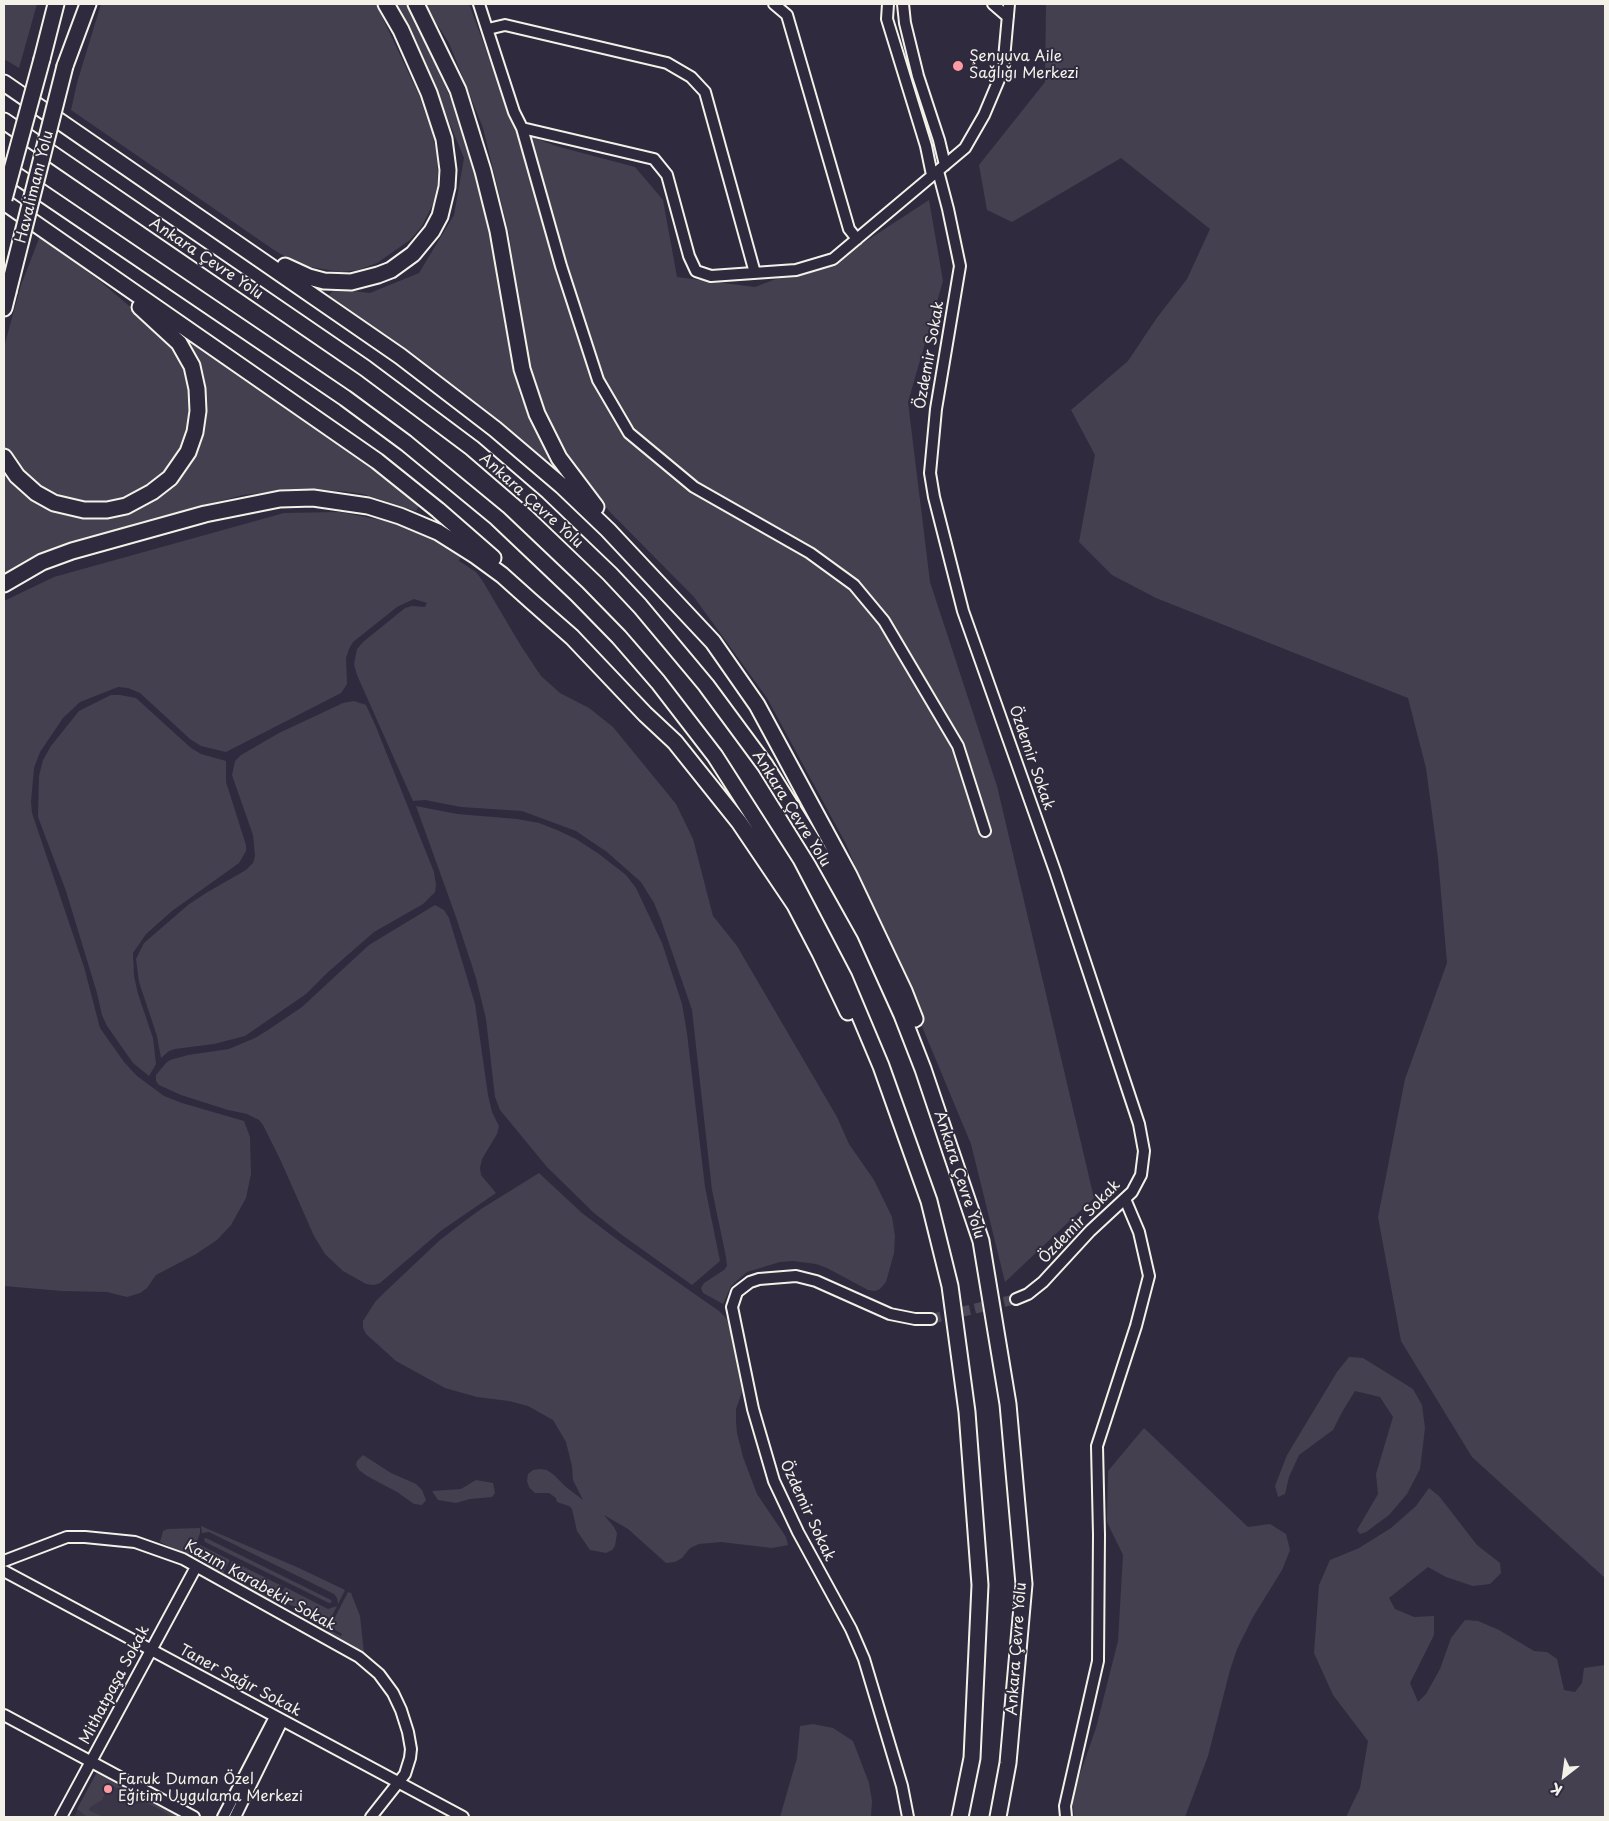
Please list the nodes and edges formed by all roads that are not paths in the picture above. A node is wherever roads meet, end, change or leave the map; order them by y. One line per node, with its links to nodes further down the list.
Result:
1 (49, 4): 17 (highway)
2 (56, 4): 17 (highway)
3 (81, 4): 18 (highway)
4 (88, 4): 18 (highway)
5 (386, 4): 27 (highway)
6 (416, 4): 35 (highway)
7 (479, 4): 16 (street)
8 (774, 4): 14 (street)
9 (788, 4): 14 (street)
10 (888, 4): 25 (street)
11 (903, 4): 25 (street)
12 (993, 4): 15 (street)
13 (1009, 4): 15 (street)
14 (787, 15): 29 (street)
15 (1008, 17): 25 (street)
16 (488, 28): 22 (street); 30 (street)
17 (42, 59): 26 (highway, Havalimanı Yolu, bridge)
18 (65, 66): 31 (highway, Havalimanı Yolu, bridge)
19 (4, 77): 23 (highway)
20 (4, 83): 23 (highway)
21 (4, 121): 39 (highway, Ankara Çevre Yolu)
22 (522, 128): 30 (street); 36 (street)
23 (90, 142): 27 (highway)
24 (4, 167): 37 (highway)
25 (938, 170): 29 (street); 38 (street, Özdemir Sokak)
26 (4, 200): 28 (highway)
27 (194, 213): 35 (highway)
28 (43, 229): 32 (highway); 34 (highway)
29 (857, 239): 30 (street)
30 (755, 273)
31 (4, 308)
32 (4, 457)
33 (4, 584): 34 (highway)
34 (572, 637): 37 (highway)
35 (713, 642): 39 (highway)
36 (985, 831)
37 (918, 1166): 61 (highway)
38 (1124, 1200): 40 (street, Özdemir Sokak); 63 (street)
39 (981, 1241): 62 (highway, Ankara Çevre Yolu)
40 (1016, 1299)
41 (931, 1320): 60 (street, Özdemir Sokak)
42 (4, 1554): 47 (street)
43 (4, 1561): 44 (street, Kazım Karabekir Sokak)
44 (196, 1567): 46 (street, Mithatpaşa Sokak); 47 (street, Kazım Karabekir Sokak)
45 (4, 1571): 46 (street, Taner Sağır Sokak)
46 (151, 1650): 49 (street, Taner Sağır Sokak); 50 (street, Mithatpaşa Sokak)
47 (395, 1698): 51 (street, Kazım Karabekir Sokak)
48 (4, 1714): 50 (street)
49 (279, 1719): 51 (street, Taner Sağır Sokak); 54 (street); 55 (street)
50 (91, 1761): 52 (street, Mithatpaşa Sokak); 53 (street)
51 (398, 1783): 56 (street, Kazım Karabekir Sokak); 59 (street, Taner Sağır Sokak)
52 (60, 1817)
53 (194, 1817)
54 (223, 1817)
55 (235, 1817)
56 (371, 1817)
57 (377, 1817): 58 (street)
58 (452, 1817)
59 (463, 1817)
60 (908, 1817)
61 (960, 1817)
62 (998, 1817)
63 (1066, 1817)

